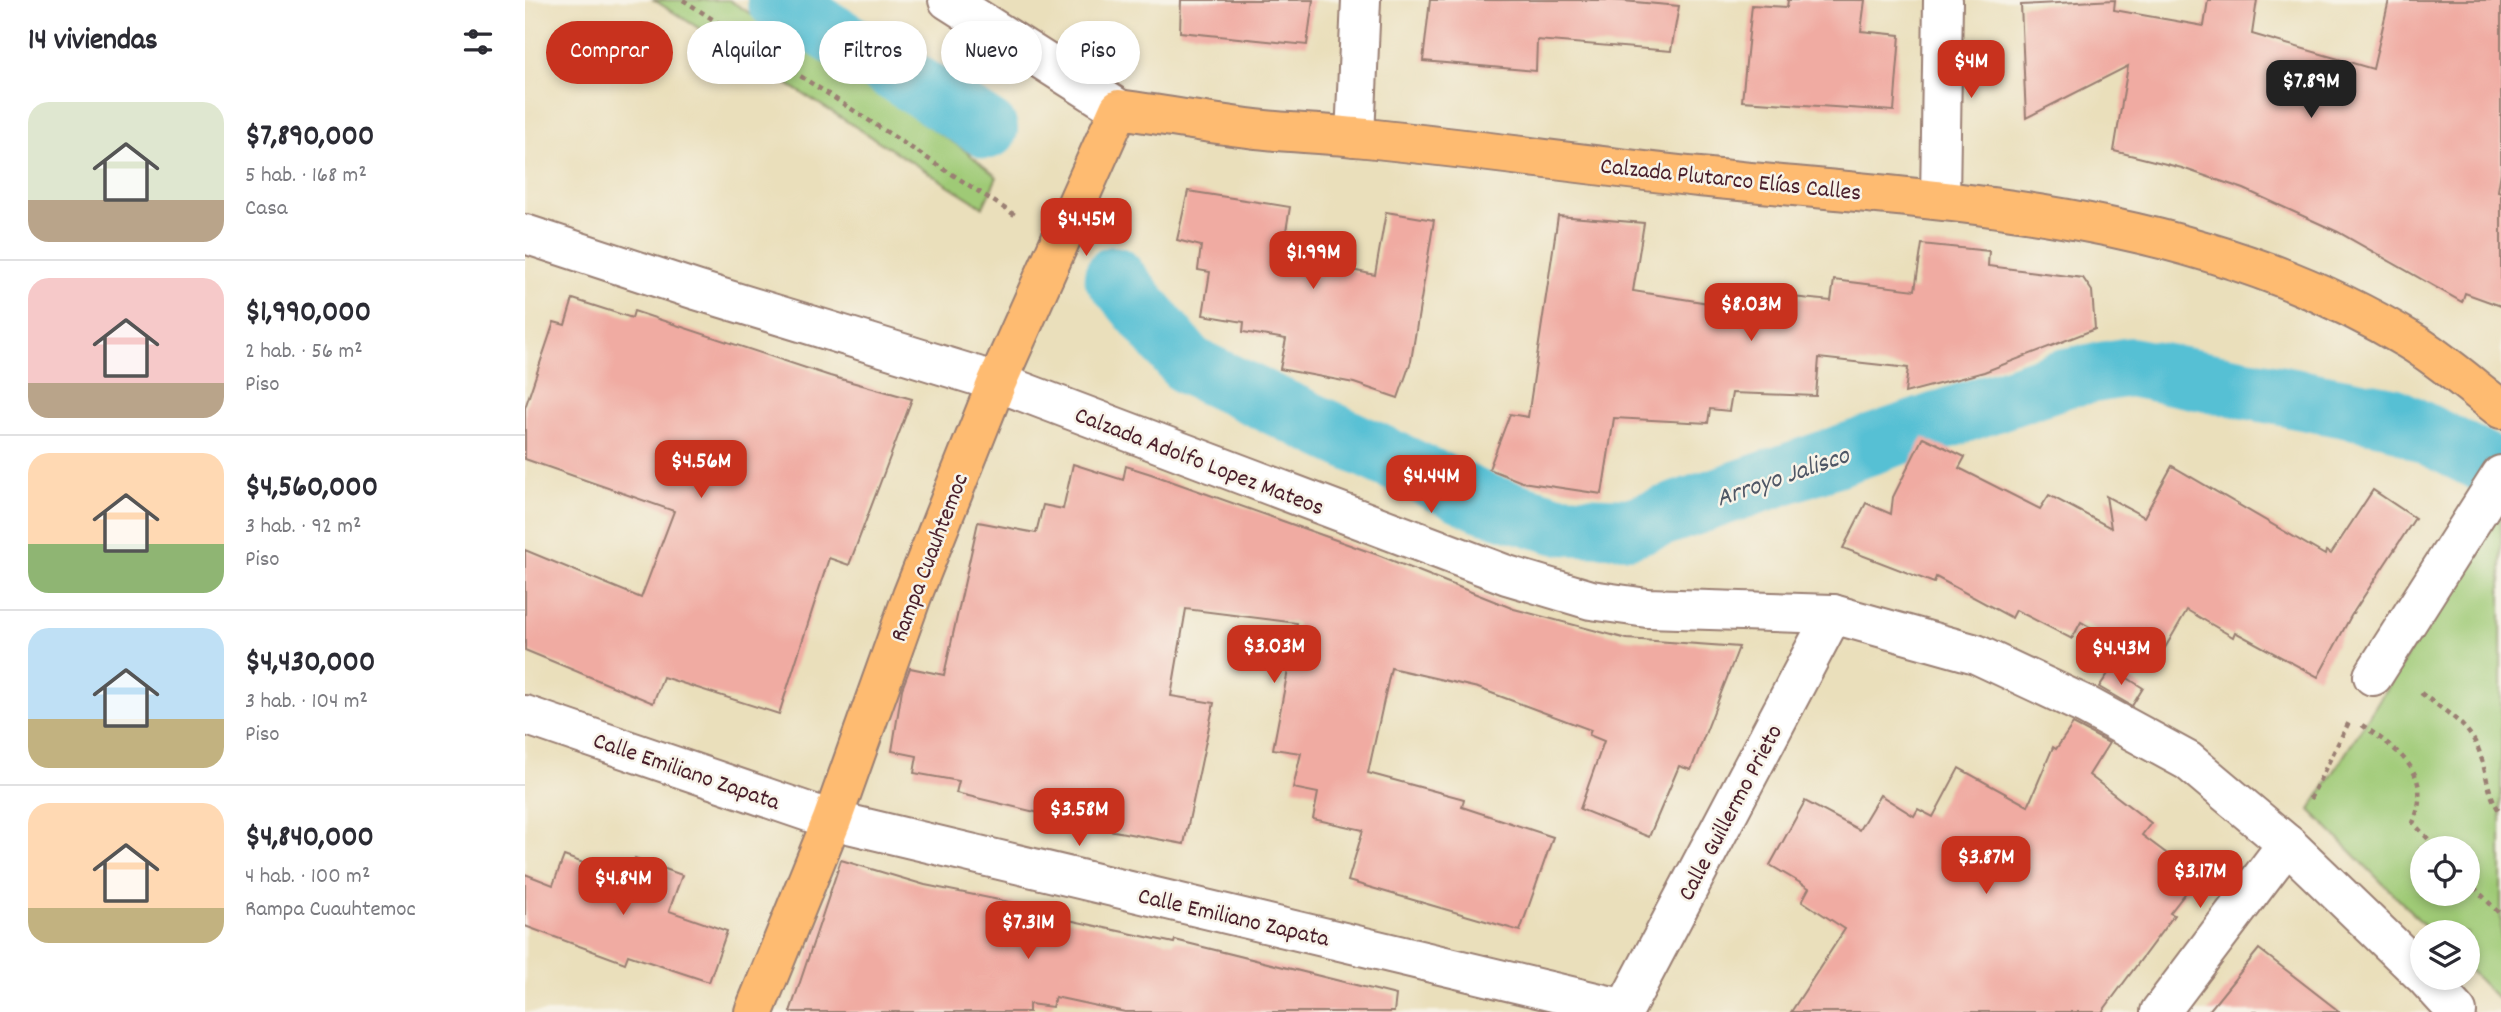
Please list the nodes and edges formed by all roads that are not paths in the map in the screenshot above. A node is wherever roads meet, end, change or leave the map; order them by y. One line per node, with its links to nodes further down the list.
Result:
1 (948, 0): 4 (street, Calzada Plutarco Elías Calles)
2 (1361, 0): 5 (street)
3 (1944, 0): 6 (street)
4 (1119, 109): 5 (main road, Calzada Plutarco Elías Calles); 8 (main road, Rampa Cuauhtemoc)
5 (1356, 137): 6 (main road, Calzada Plutarco Elías Calles)
6 (1940, 199): 9 (main road, Calzada Plutarco Elías Calles)
7 (525, 234): 8 (street, Calzada Adolfo Lopez Mateos)
8 (997, 382): 11 (street, Calzada Adolfo Lopez Mateos); 14 (main road, Rampa Cuauhtemoc)
9 (2501, 409)
10 (2501, 475): 12 (street)
11 (1833, 614): 15 (street, Calzada Adolfo Lopez Mateos); 18 (street, Calle Guillermo Prieto)
12 (2376, 670)
13 (525, 715): 14 (street, Calle Emiliano Zapata)
14 (832, 820): 18 (street, Calle Emiliano Zapata); 19 (main road, Rampa Cuauhtemoc)
15 (2287, 844): 16 (street, Calzada Adolfo Lopez Mateos); 20 (street)
16 (2410, 962)
17 (2437, 990): 21 (street)
18 (1625, 1009)
19 (754, 1012)
20 (2160, 1012)
21 (2457, 1012)

